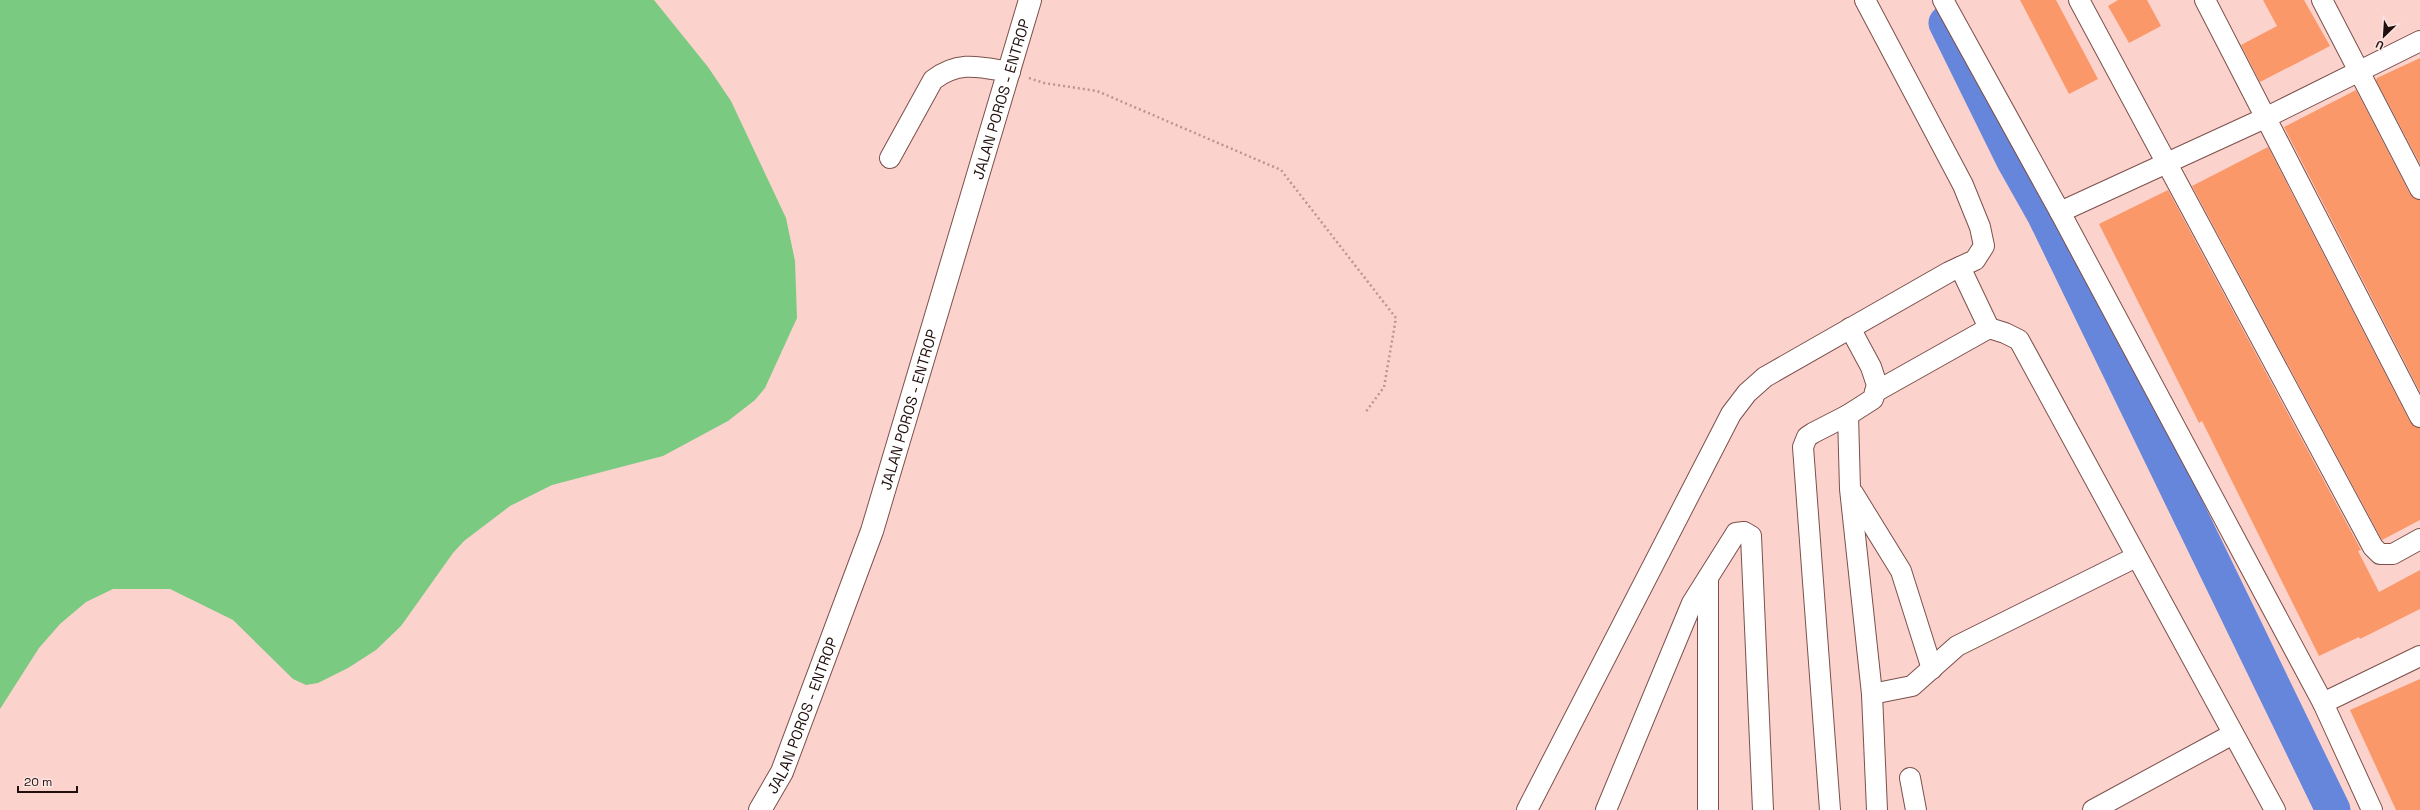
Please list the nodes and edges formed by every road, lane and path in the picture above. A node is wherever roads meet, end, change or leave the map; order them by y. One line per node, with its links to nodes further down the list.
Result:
1 (1030, 0): 9 (main road, JALAN POROS - ENTROP)
2 (1864, 0): 15 (street)
3 (1943, 0): 14 (street)
4 (2079, 0): 12 (street)
5 (2206, 0): 10 (street)
6 (2322, 0): 8 (street)
7 (2420, 41): 8 (street)
8 (2358, 70): 10 (street); 13 (street)
9 (1010, 72): 11 (street); 19 (path); 32 (main road, JALAN POROS - ENTROP)
10 (2265, 118): 12 (street); 21 (street)
11 (890, 158)
12 (2166, 164): 14 (street); 23 (street)
13 (2420, 189)
14 (2060, 212): 29 (street)
15 (1960, 267): 16 (street); 17 (street)
16 (1989, 328): 18 (street); 24 (street)
17 (1858, 341): 18 (street); 33 (street)
18 (1875, 392): 20 (street)
19 (1365, 413)
20 (1848, 415): 22 (street); 37 (street)
21 (2420, 417)
22 (1850, 489): 27 (street); 28 (street)
23 (2420, 539)
24 (2136, 557): 27 (street); 30 (street)
25 (1708, 578): 34 (street); 35 (street); 36 (street)
26 (2420, 656): 29 (street)
27 (1932, 668): 28 (street)
28 (1872, 694): 38 (street)
29 (2324, 703): 42 (street)
30 (2233, 734): 40 (street); 41 (street)
31 (1910, 778): 39 (street)
32 (760, 810)
33 (1527, 810)
34 (1606, 810)
35 (1708, 810)
36 (1764, 810)
37 (1830, 810)
38 (1877, 810)
39 (1916, 810)
40 (2093, 810)
41 (2275, 810)
42 (2372, 810)

